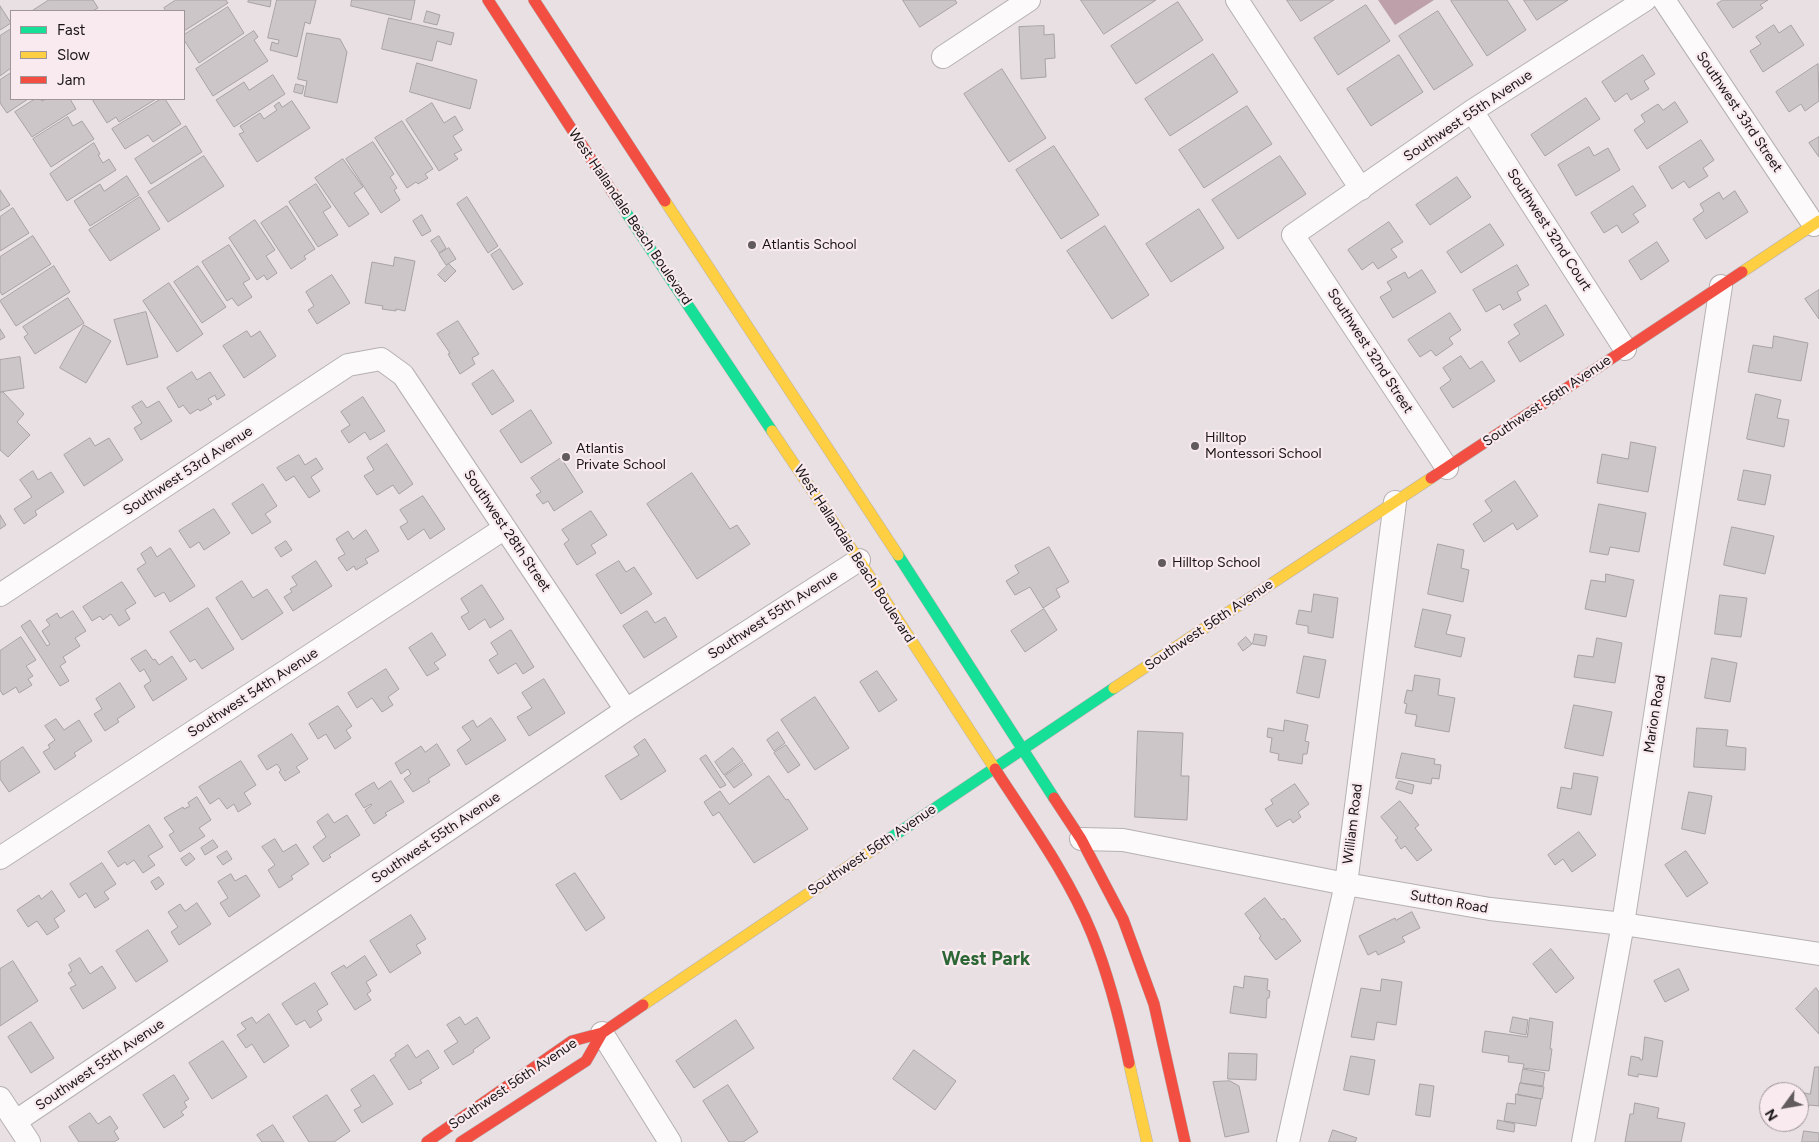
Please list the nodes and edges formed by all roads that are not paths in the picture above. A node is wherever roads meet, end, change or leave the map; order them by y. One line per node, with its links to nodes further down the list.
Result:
1 (488, 0): 18 (main road, West Hallandale Beach Boulevard)
2 (534, 0): 21 (main road)
3 (1029, 0): 7 (street)
4 (1237, 0): 9 (street)
5 (1645, 0): 8 (street, Southwest 55th Avenue)
6 (1664, 0): 10 (street, Southwest 33rd Street)
7 (943, 57)
8 (1472, 111): 9 (street, Southwest 55th Avenue); 13 (street, Southwest 32nd Court)
9 (1361, 189): 11 (street, Southwest 55th Avenue)
10 (1816, 223): 12 (main road, Southwest 56th Avenue)
11 (1293, 235): 15 (street, Southwest 32nd Street)
12 (1721, 286): 13 (main road, Southwest 56th Avenue); 26 (street, Marion Road)
13 (1625, 349): 15 (main road, Southwest 56th Avenue)
14 (382, 359): 17 (street, Southwest 28th Street); 19 (street, Southwest 53rd Avenue)
15 (1447, 468): 16 (main road, Southwest 56th Avenue)
16 (1394, 502): 21 (main road, Southwest 56th Avenue); 25 (street, William Road)
17 (505, 528): 20 (street, Southwest 28th Street); 24 (street, Southwest 54th Avenue)
18 (859, 560): 20 (street, Southwest 55th Avenue); 22 (main road, West Hallandale Beach Boulevard)
19 (0, 595)
20 (626, 710): 30 (street, Southwest 55th Avenue)
21 (1024, 748): 22 (main road, Southwest 56th Avenue); 23 (main road)
22 (994, 768): 28 (main road, Southwest 56th Avenue); 35 (main road, West Hallandale Beach Boulevard)
23 (1081, 839): 25 (street, Sutton Road); 36 (main road)
24 (0, 858)
25 (1346, 884): 26 (street, Sutton Road); 37 (street, William Road)
26 (1623, 924): 27 (street, Sutton Road); 38 (street, Marion Road)
27 (1819, 954)
28 (602, 1033): 32 (main road, Southwest 56th Avenue); 33 (main road, Southwest 56th Avenue); 34 (street)
29 (0, 1098): 30 (street)
30 (16, 1121): 31 (street)
31 (29, 1142)
32 (426, 1142)
33 (461, 1142)
34 (670, 1142)
35 (1147, 1142)
36 (1185, 1142)
37 (1288, 1142)
38 (1583, 1142)

